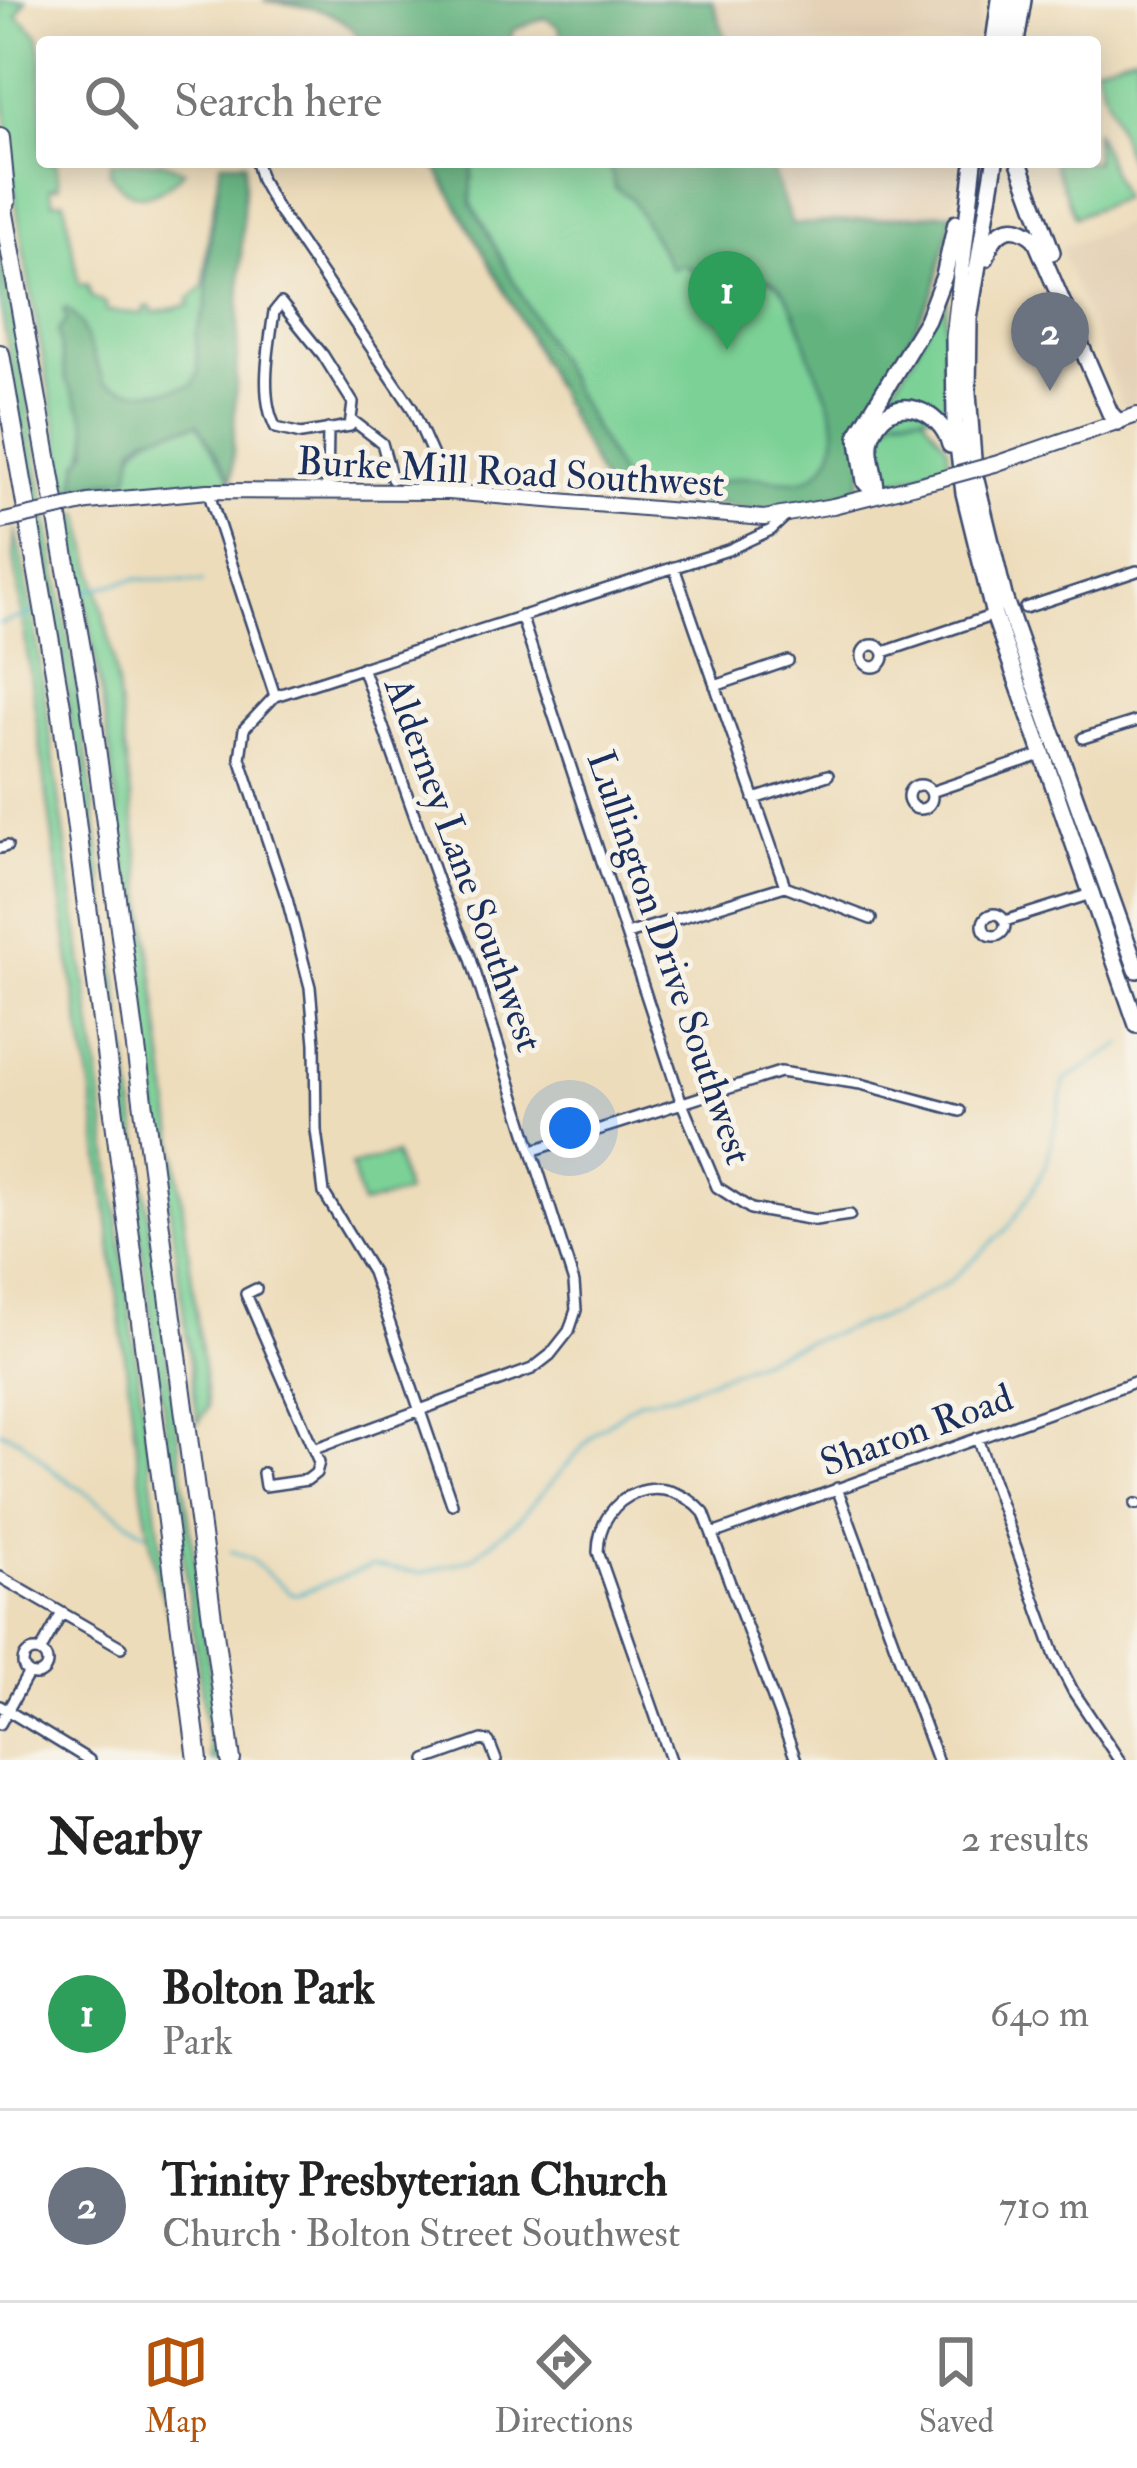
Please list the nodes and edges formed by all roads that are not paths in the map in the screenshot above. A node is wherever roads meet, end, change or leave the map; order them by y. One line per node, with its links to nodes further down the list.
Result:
1 (1000, 0): 3 (main road)
2 (1018, 4): 4 (main road); 5 (main road)
3 (995, 36)
4 (1007, 36)
5 (1018, 36)
6 (0, 138): 13 (highway)
7 (258, 168): 23 (street)
8 (970, 168): 24 (main road)
9 (971, 168): 27 (main road)
10 (992, 168): 14 (main road)
11 (1021, 168): 18 (main road)
12 (0, 191): 13 (highway)
13 (11, 255): 74 (highway)
14 (969, 319): 18 (main road); 49 (main road)
15 (0, 355): 73 (highway)
16 (1137, 415): 18 (street, Burke Mill Road Southwest)
17 (352, 420): 19 (street); 19 (street); 20 (street)
18 (1118, 422): 24 (street, Burke Mill Road Southwest, bridge)
19 (328, 429): 21 (street)
20 (392, 479)
21 (327, 490): 22 (street, Burke Mill Road Southwest); 23 (street, Burke Mill Road Southwest)
22 (208, 491): 26 (street, Burke Mill Road Southwest, bridge); 37 (street)
23 (449, 492): 25 (street, Burke Mill Road Southwest)
24 (876, 494): 25 (street, Burke Mill Road Southwest); 27 (main road)
25 (786, 516): 28 (street)
26 (0, 522)
27 (970, 526): 31 (main road)
28 (674, 567): 32 (street); 36 (street)
29 (1137, 572): 30 (street)
30 (1025, 608)
31 (994, 615): 33 (street); 40 (main road)
32 (521, 616): 35 (street); 48 (street, Lullington Drive Southwest)
33 (884, 652)
34 (788, 661): 36 (street)
35 (362, 667): 37 (street); 53 (street, Alderney Lane Southwest)
36 (716, 686): 43 (street)
37 (275, 696): 57 (street)
38 (1137, 721): 39 (street)
39 (1083, 738)
40 (1044, 754): 42 (street); 45 (main road)
41 (828, 775): 43 (street)
42 (931, 792)
43 (754, 799): 44 (street)
44 (785, 886): 46 (street); 48 (street)
45 (1094, 893): 47 (street); 50 (main road)
46 (871, 919)
47 (1005, 921)
48 (627, 934): 51 (street, Lullington Drive Southwest)
49 (1137, 970)
50 (1137, 1025)
51 (681, 1101): 52 (street); 53 (street); 54 (street, Lullington Drive Southwest)
52 (960, 1111)
53 (534, 1150): 57 (street, Alderney Lane Southwest)
54 (850, 1215)
55 (256, 1289): 59 (street)
56 (1137, 1381): 58 (street, Sharon Road)
57 (422, 1409): 59 (street, Alderney Lane Southwest); 62 (street)
58 (977, 1438): 61 (street, Sharon Road); 71 (street)
59 (314, 1449): 60 (street)
60 (263, 1473)
61 (838, 1488): 63 (street, Sharon Road); 79 (street)
62 (452, 1504)
63 (715, 1533): 77 (street); 78 (street)
64 (0, 1577): 65 (street)
65 (62, 1613): 66 (street); 67 (street)
66 (121, 1647)
67 (40, 1652): 68 (street); 68 (street)
68 (28, 1674): 69 (street)
69 (4, 1708): 70 (street); 72 (street)
70 (0, 1724)
71 (1113, 1759)
72 (89, 1760)
73 (198, 1760)
74 (231, 1760)
75 (426, 1760): 76 (street)
76 (496, 1760)
77 (670, 1760)
78 (796, 1760)
79 (937, 1760)

